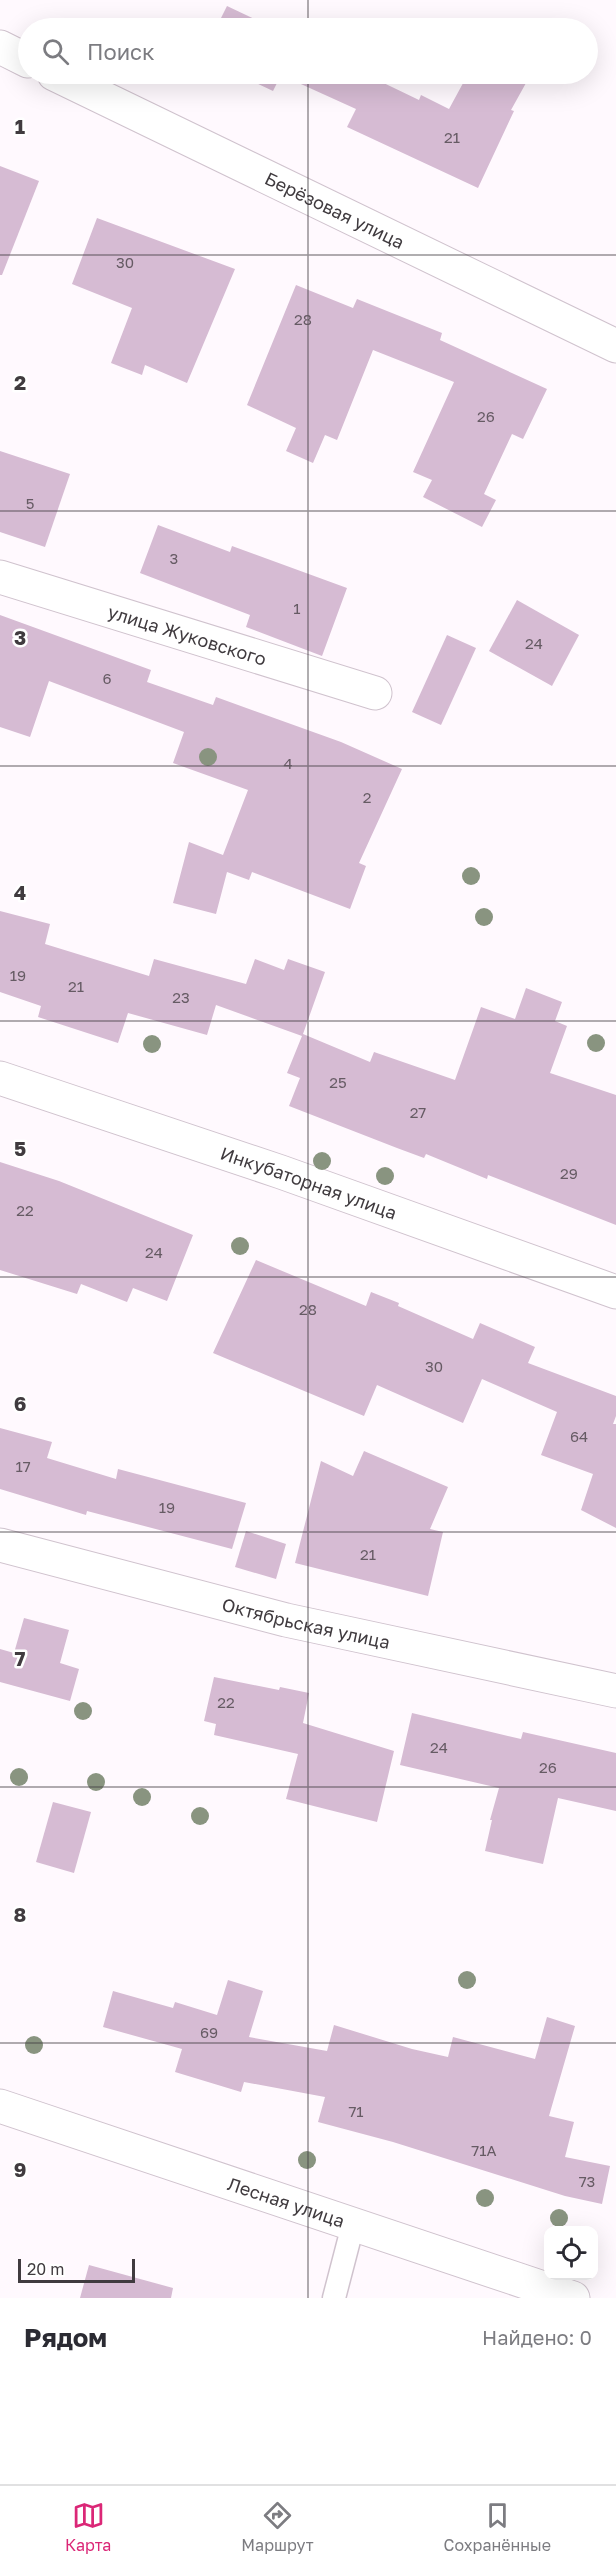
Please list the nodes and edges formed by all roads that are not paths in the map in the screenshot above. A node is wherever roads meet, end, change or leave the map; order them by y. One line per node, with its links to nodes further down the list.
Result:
1 (0, 47): 2 (street)
2 (18, 56)
3 (75, 84): 4 (street, Берёзовая улица)
4 (616, 346)
5 (0, 577): 6 (street, улица Жуковского)
6 (375, 693)
7 (0, 1078): 8 (street, Инкубаторная улица)
8 (616, 1292)
9 (0, 1545): 10 (street, Октябрьская улица)
10 (616, 1691)
11 (0, 2106): 12 (street, Лесная улица)
12 (353, 2225): 13 (lane); 14 (street, Лесная улица)
13 (334, 2298)
14 (573, 2298)

